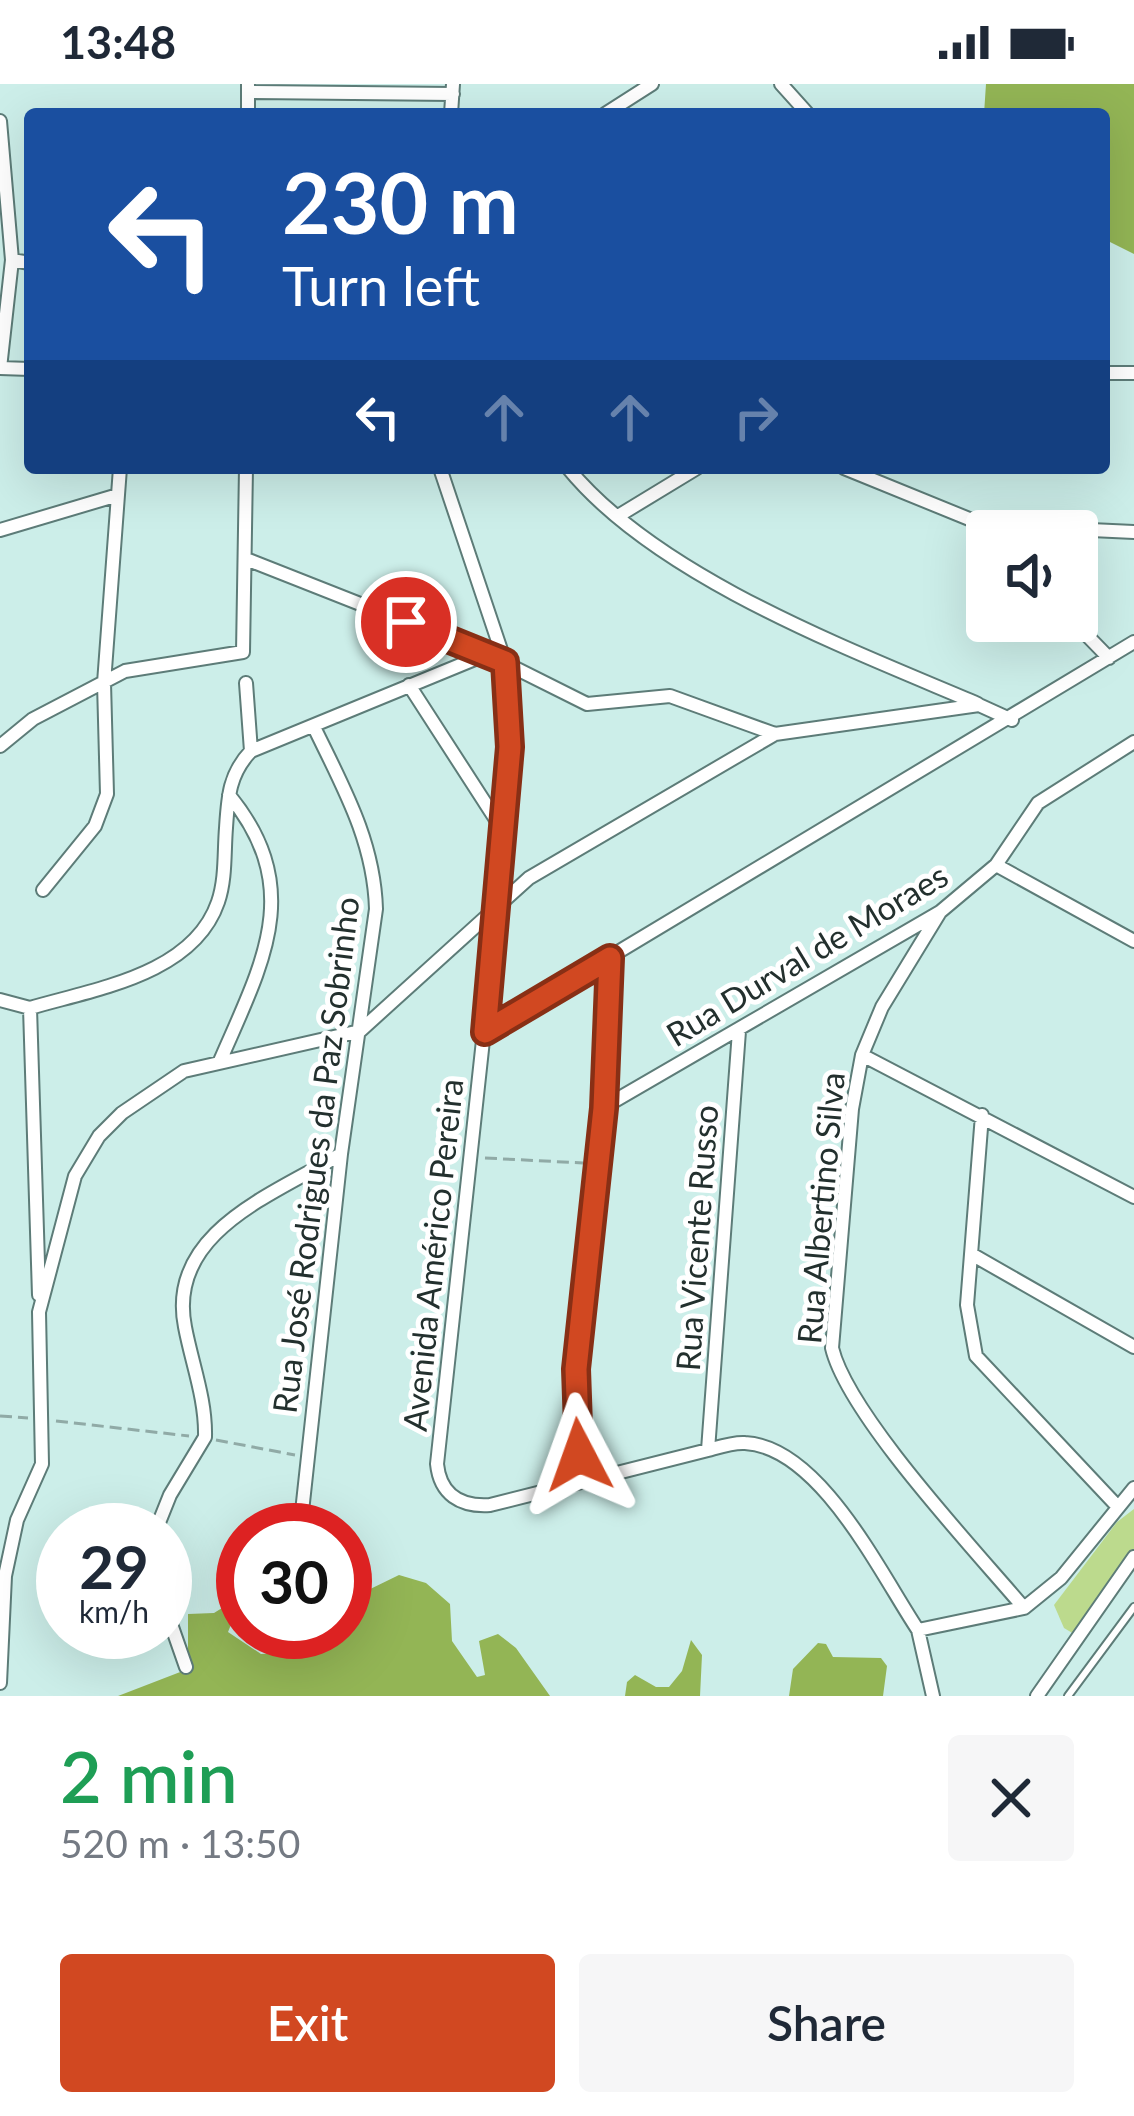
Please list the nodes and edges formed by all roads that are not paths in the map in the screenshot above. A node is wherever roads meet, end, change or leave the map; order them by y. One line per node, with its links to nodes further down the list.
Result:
1 (652, 84): 5 (street)
2 (781, 84): 6 (street)
3 (248, 88): 4 (street)
4 (453, 89)
5 (614, 108)
6 (803, 108)
7 (0, 121): 8 (street)
8 (12, 260): 9 (street); 10 (street)
9 (24, 262)
10 (0, 368)
11 (120, 474): 17 (street)
12 (246, 474): 23 (street)
13 (442, 474): 28 (street, Avenida Américo Pereira)
14 (574, 474): 18 (street)
15 (687, 474): 18 (street)
16 (858, 474): 19 (street)
17 (118, 495): 20 (street); 29 (street)
18 (618, 516): 32 (street)
19 (966, 520)
20 (0, 530)
21 (1098, 531): 22 (street)
22 (1134, 532)
23 (246, 559): 26 (street); 29 (street)
24 (1093, 642): 27 (street)
25 (1134, 642): 27 (street)
26 (487, 654): 28 (street); 31 (street)
27 (1109, 658): 33 (street)
28 (505, 662): 35 (street); 40 (street, Avenida Américo Pereira)
29 (104, 683): 37 (street); 42 (street)
30 (246, 683): 38 (street)
31 (409, 685): 34 (street); 40 (street)
32 (979, 705): 33 (street); 35 (street)
33 (1012, 720): 46 (street)
34 (314, 727): 38 (street); 49 (street, Rua José Rodrigues da Paz Sobrinho)
35 (775, 734): 43 (street)
36 (1134, 742): 41 (street, Rua Durval de Moraes)
37 (0, 746)
38 (251, 751): 39 (street)
39 (229, 794): 48 (street); 53 (street)
40 (502, 830): 43 (street, Avenida Américo Pereira)
41 (996, 865): 44 (street, Rua Durval de Moraes); 45 (street)
42 (43, 890)
43 (498, 902): 49 (street); 51 (street, Avenida Américo Pereira)
44 (940, 912): 50 (street, Rua Durval de Moraes); 52 (street, Rua Albertino Silva)
45 (1134, 941)
46 (610, 958): 51 (street); 54 (street)
47 (0, 1000): 48 (street)
48 (30, 1009): 59 (street)
49 (360, 1031): 53 (street); 56 (street, Rua José Rodrigues da Paz Sobrinho)
50 (740, 1031): 54 (street, Rua Durval de Moraes); 61 (street, Rua Vicente Russo)
51 (485, 1032): 62 (street, Avenida Américo Pereira)
52 (862, 1055): 55 (street); 69 (street, Rua Albertino Silva)
53 (220, 1061): 59 (street)
54 (604, 1108): 62 (street)
55 (982, 1115): 57 (street); 58 (street)
56 (341, 1154): 64 (street); 65 (street, Rua José Rodrigues da Paz Sobrinho)
57 (1134, 1197)
58 (973, 1255): 60 (street); 66 (street)
59 (40, 1312): 73 (street)
60 (1134, 1347)
61 (708, 1450): 62 (street); 70 (street)
62 (582, 1482)
63 (1133, 1490): 66 (street)
64 (167, 1503)
65 (303, 1503)
66 (1118, 1507): 69 (street)
67 (1134, 1557): 75 (street)
68 (1134, 1607): 76 (lane)
69 (1024, 1608): 70 (street)
70 (918, 1630): 74 (street)
71 (183, 1659): 72 (street)
72 (186, 1667)
73 (0, 1683)
74 (933, 1696)
75 (1037, 1696)
76 (1068, 1696)

